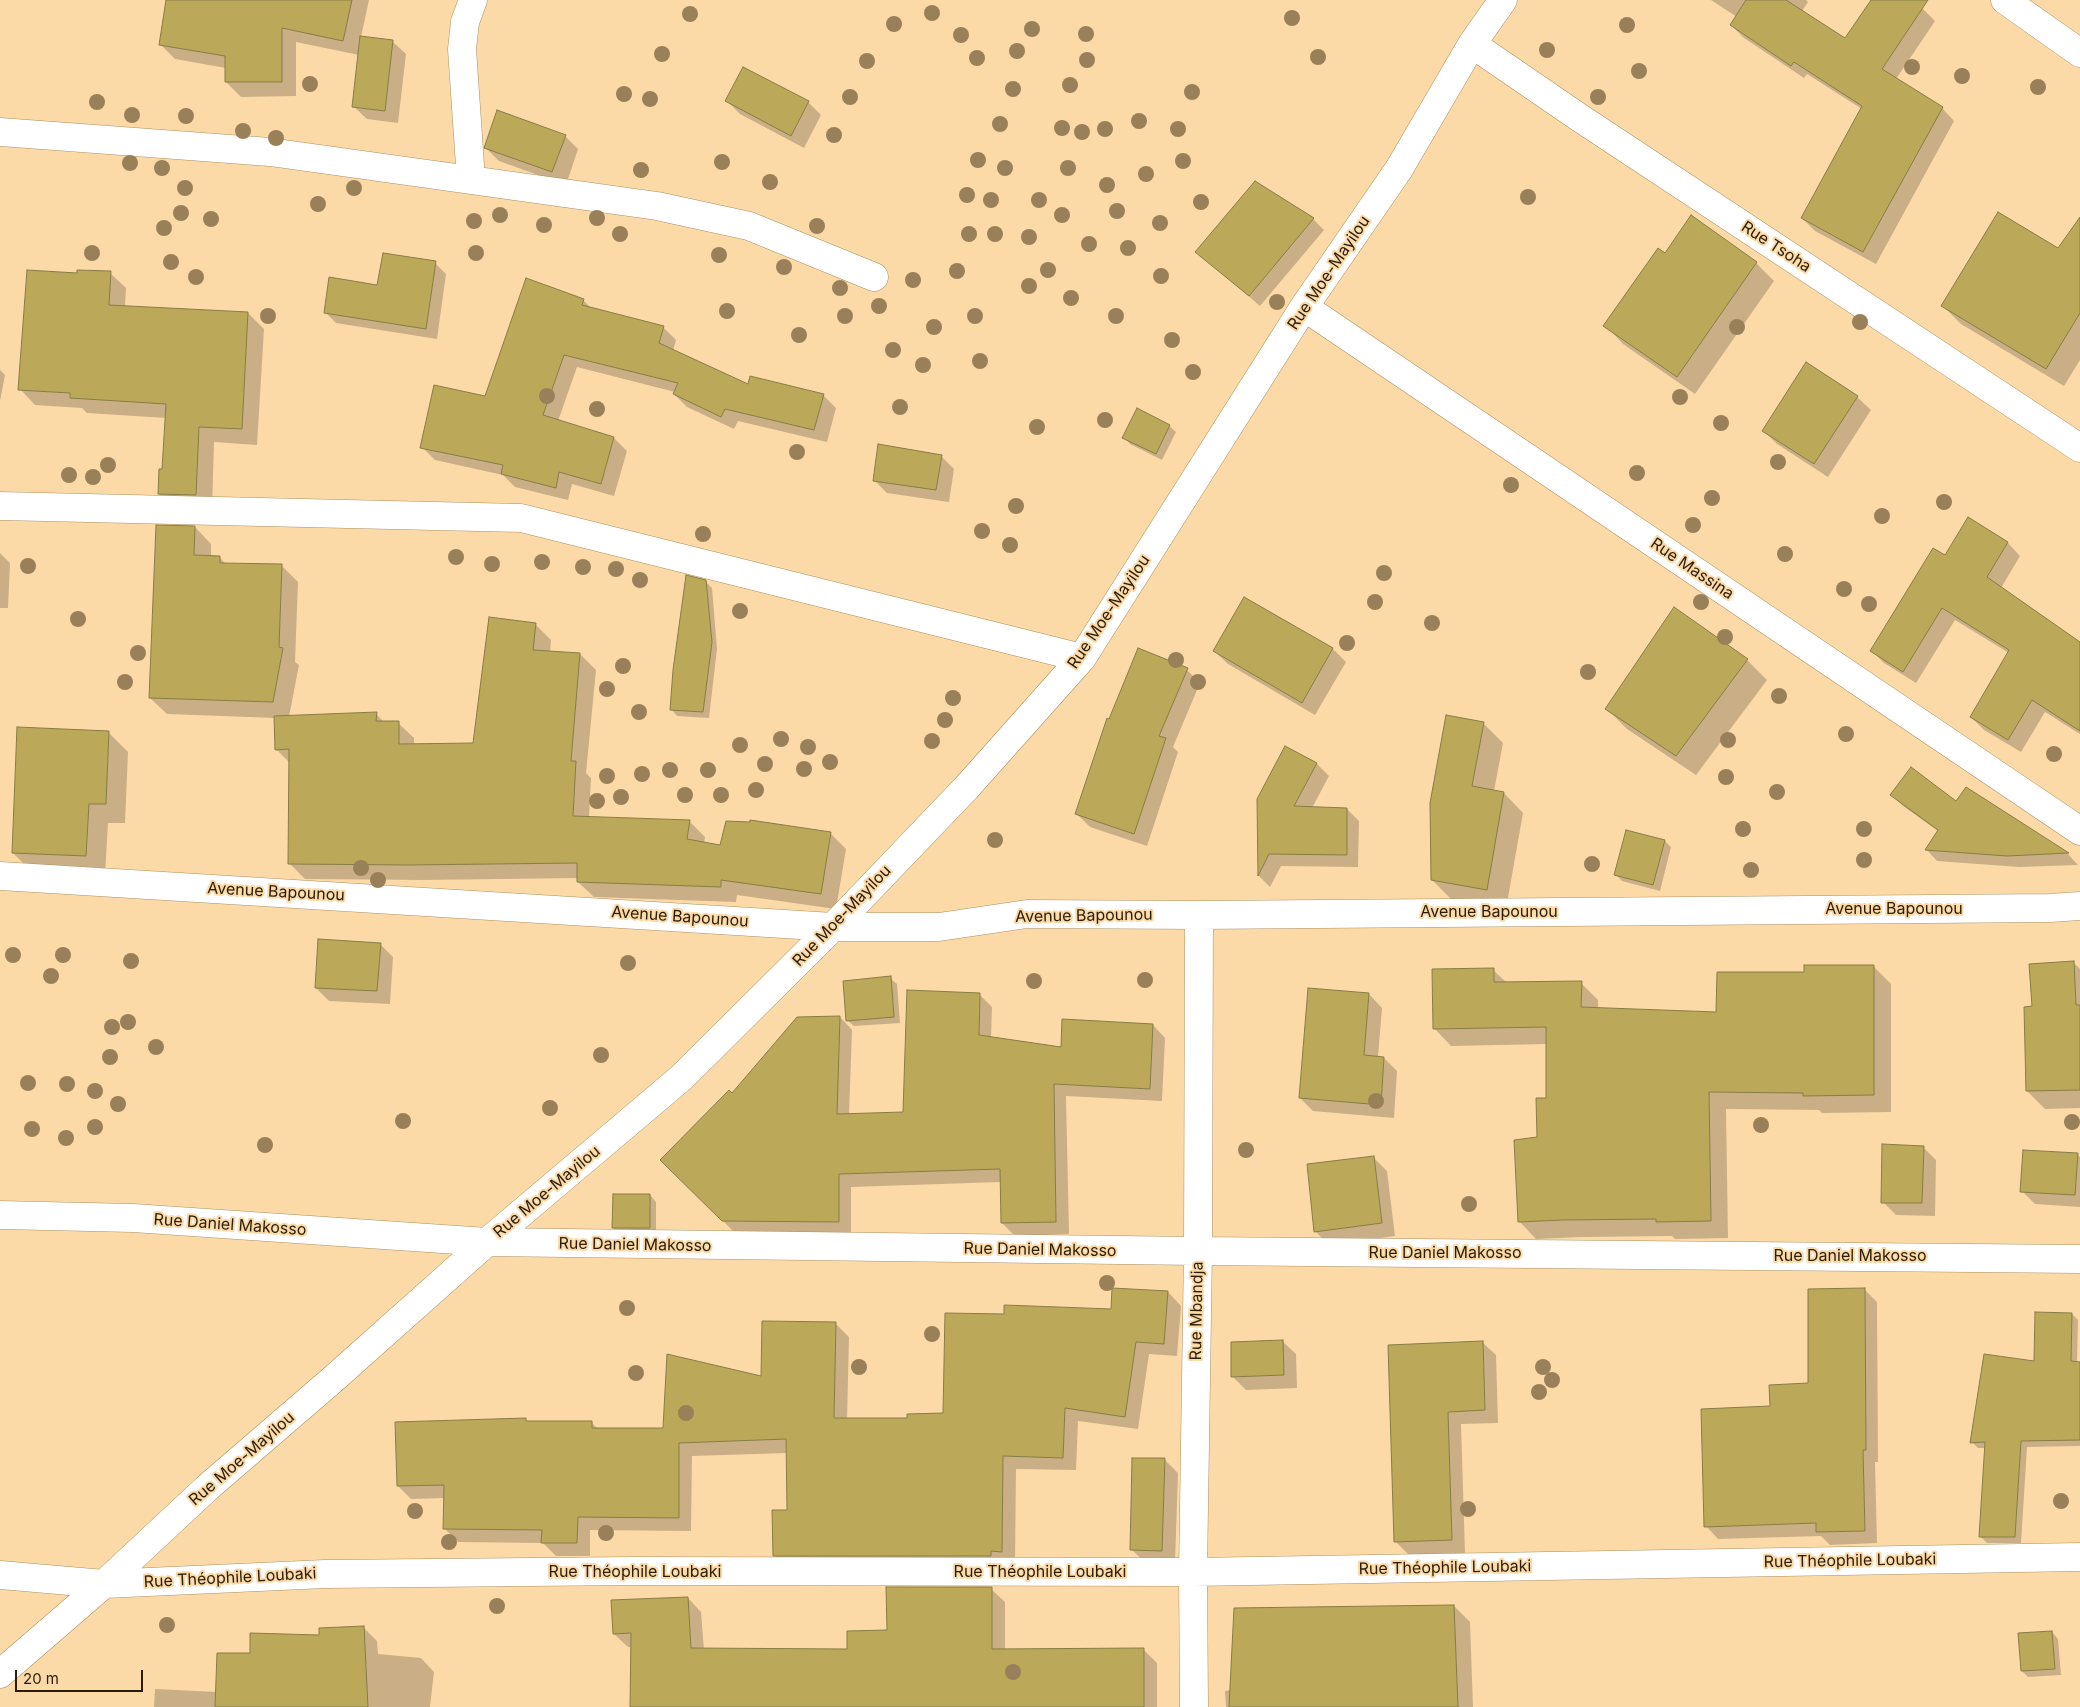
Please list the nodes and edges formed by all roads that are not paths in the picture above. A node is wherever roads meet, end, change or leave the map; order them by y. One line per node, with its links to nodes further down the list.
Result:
1 (473, 0): 7 (street)
2 (1503, 0): 4 (street, Rue Moe-Mayilou)
3 (2005, 0): 5 (street)
4 (1472, 44): 9 (street, Rue Moe-Mayilou); 10 (street, Rue Tsoha)
5 (2080, 53)
6 (0, 132): 7 (street)
7 (471, 180): 8 (street)
8 (874, 277)
9 (1304, 307): 12 (street, Rue Moe-Mayilou); 13 (street, Rue Massina)
10 (2080, 448)
11 (0, 506): 12 (street)
12 (1082, 658): 17 (street, Rue Moe-Mayilou)
13 (2080, 831)
14 (0, 876): 17 (street, Avenue Bapounou)
15 (2080, 906): 16 (street, Avenue Bapounou)
16 (1199, 915): 17 (street, Avenue Bapounou); 20 (street, Rue Mbandja)
17 (833, 927): 19 (street, Rue Moe-Mayilou)
18 (0, 1215): 19 (street, Rue Daniel Makosso)
19 (487, 1242): 20 (street, Rue Daniel Makosso); 25 (street, Rue Moe-Mayilou)
20 (1198, 1251): 21 (street, Rue Daniel Makosso); 23 (street, Rue Mbandja)
21 (2080, 1259)
22 (2080, 1556): 23 (street, Rue Théophile Loubaki)
23 (1193, 1572): 25 (street, Rue Théophile Loubaki); 27 (street, Rue Mbandja)
24 (0, 1575): 25 (street, Rue Théophile Loubaki)
25 (104, 1584): 26 (street, Rue Moe-Mayilou)
26 (0, 1674)
27 (1194, 1707)

